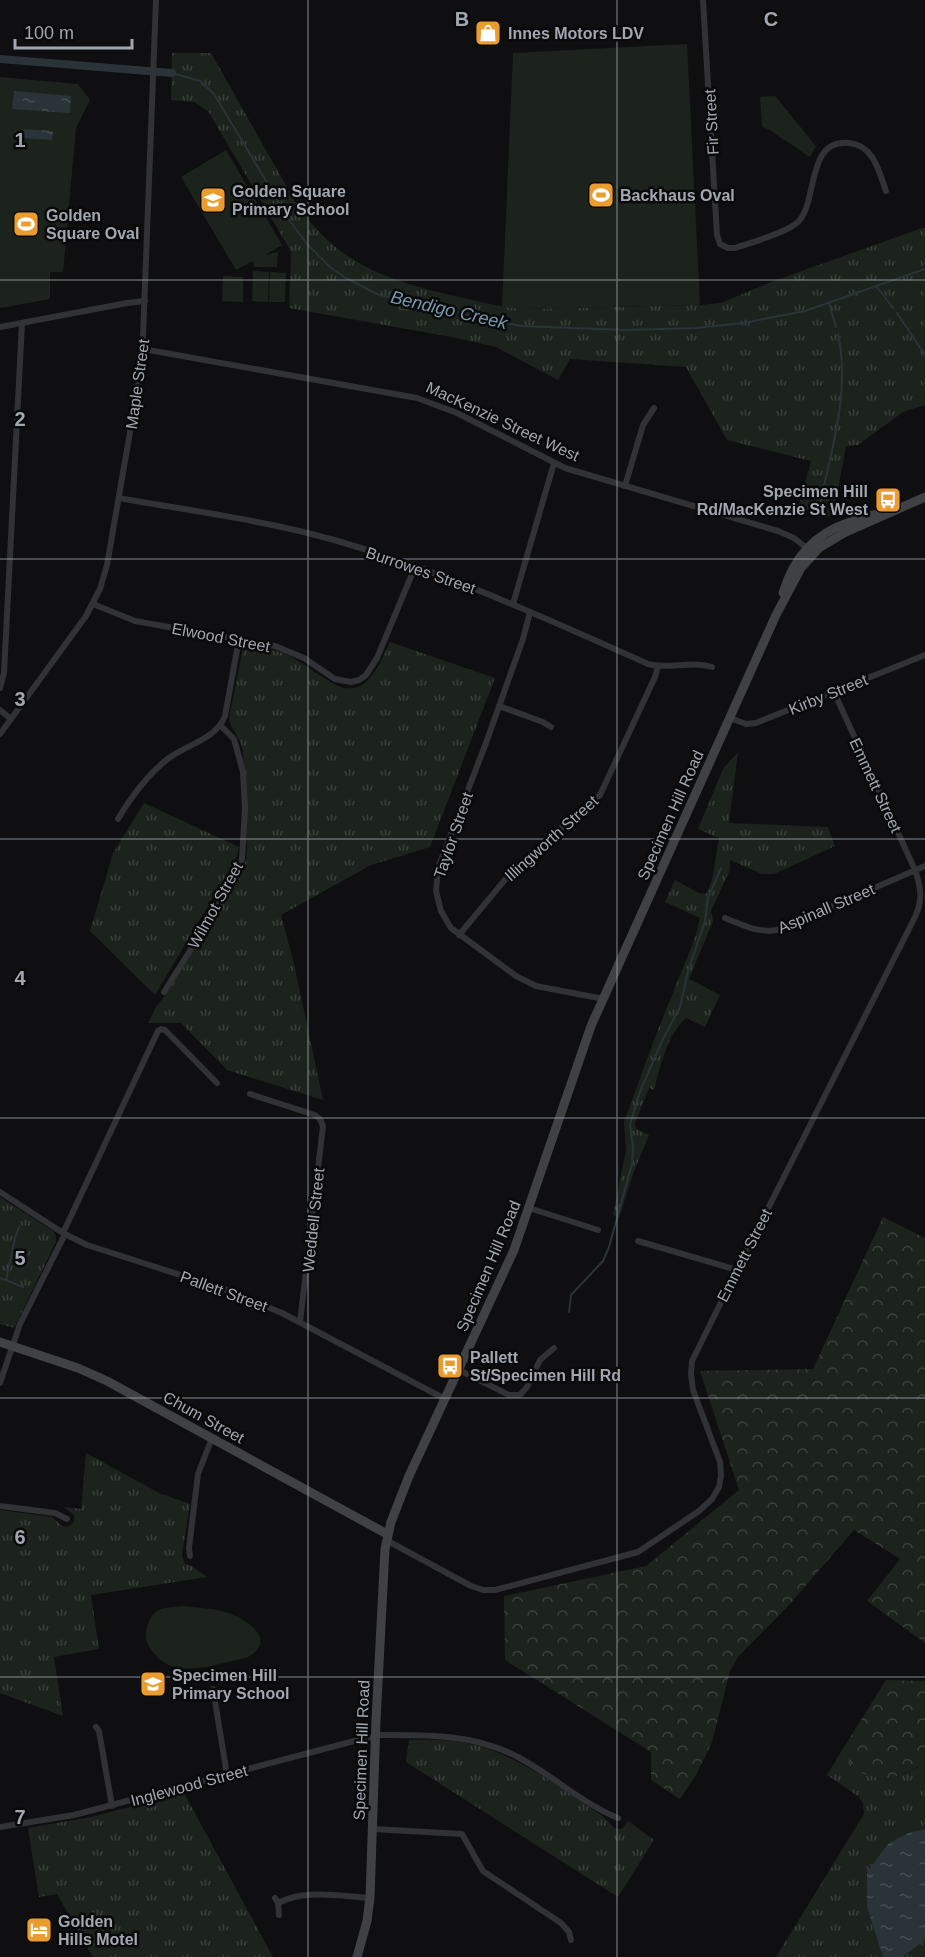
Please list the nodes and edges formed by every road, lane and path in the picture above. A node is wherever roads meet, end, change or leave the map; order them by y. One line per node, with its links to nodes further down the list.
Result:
1 (156, 0): 4 (street, Maple Street)
2 (704, 0): 3 (street, Fir Street)
3 (886, 191)
4 (145, 301): 5 (street); 7 (street, Maple Street)
5 (22, 323): 6 (street); 22 (street)
6 (0, 327)
7 (143, 349): 9 (street, MacKenzie Street West); 12 (street, Maple Street)
8 (654, 408): 10 (street)
9 (554, 463): 10 (street, MacKenzie Street West); 16 (street)
10 (625, 486): 13 (street, MacKenzie Street West)
11 (925, 497): 13 (main road)
12 (119, 498): 14 (street, Burrowes Street); 15 (street, Maple Street)
13 (810, 550): 26 (main road, Specimen Hill Road)
14 (415, 567): 16 (street, Burrowes Street); 18 (street, Elwood Street)
15 (93, 604): 18 (street, Elwood Street); 27 (street, Maple Street)
16 (513, 604): 17 (street, Burrowes Street)
17 (530, 612): 20 (street, Burrowes Street); 24 (street, Taylor Street)
18 (239, 639): 28 (street)
19 (925, 655): 23 (street, Kirby Street)
20 (658, 666): 21 (street, Burrowes Street); 35 (street, Illingworth Street)
21 (712, 667)
22 (0, 688)
23 (834, 692): 26 (street, Kirby Street); 33 (street, Emmett Street)
24 (499, 706): 29 (street); 35 (street, Taylor Street)
25 (0, 710): 27 (street)
26 (730, 718): 37 (main road, Specimen Hill Road)
27 (11, 719): 30 (street, Maple Street)
28 (221, 726): 31 (street); 36 (street, Wilmot Street)
29 (551, 727)
30 (0, 734)
31 (118, 819)
32 (925, 866): 33 (street, Aspinall Street)
33 (915, 870): 34 (street, Aspinall Street); 45 (street, Emmett Street)
34 (725, 918)
35 (459, 935): 37 (street, Taylor Street)
36 (164, 992)
37 (604, 999): 41 (main road, Specimen Hill Road)
38 (217, 1083): 43 (street)
39 (250, 1094): 46 (street, Weddell Street)
40 (0, 1192): 43 (street, Pallett Street)
41 (529, 1208): 42 (street); 50 (main road, Specimen Hill Road)
42 (598, 1230)
43 (64, 1233): 46 (street, Pallett Street); 48 (street)
44 (638, 1241): 45 (street)
45 (736, 1270): 56 (street, Emmett Street)
46 (300, 1322): 52 (street, Pallett Street)
47 (0, 1342): 48 (main road, Chum Street)
48 (12, 1346): 51 (street); 53 (main road, Chum Street)
49 (554, 1348): 50 (street)
50 (459, 1370): 52 (main road, Specimen Hill Road)
51 (0, 1383)
52 (445, 1400): 56 (main road, Specimen Hill Road)
53 (212, 1438): 56 (main road, Chum Street); 57 (street)
54 (0, 1506): 55 (street)
55 (67, 1519)
56 (386, 1537): 60 (main road, Specimen Hill Road)
57 (190, 1556)
58 (213, 1689): 61 (street)
59 (96, 1726): 62 (street)
60 (376, 1736): 61 (street, Inglewood Street); 63 (street, Inglewood Street); 65 (main road, Specimen Hill Road)
61 (227, 1775): 62 (street, Inglewood Street)
62 (112, 1806): 64 (street, Inglewood Street)
63 (618, 1818)
64 (0, 1827)
65 (373, 1829): 66 (main road, Specimen Hill Road); 68 (street)
66 (370, 1898): 67 (street); 69 (main road, Specimen Hill Road)
67 (279, 1915)
68 (571, 1940)
69 (357, 1957)

